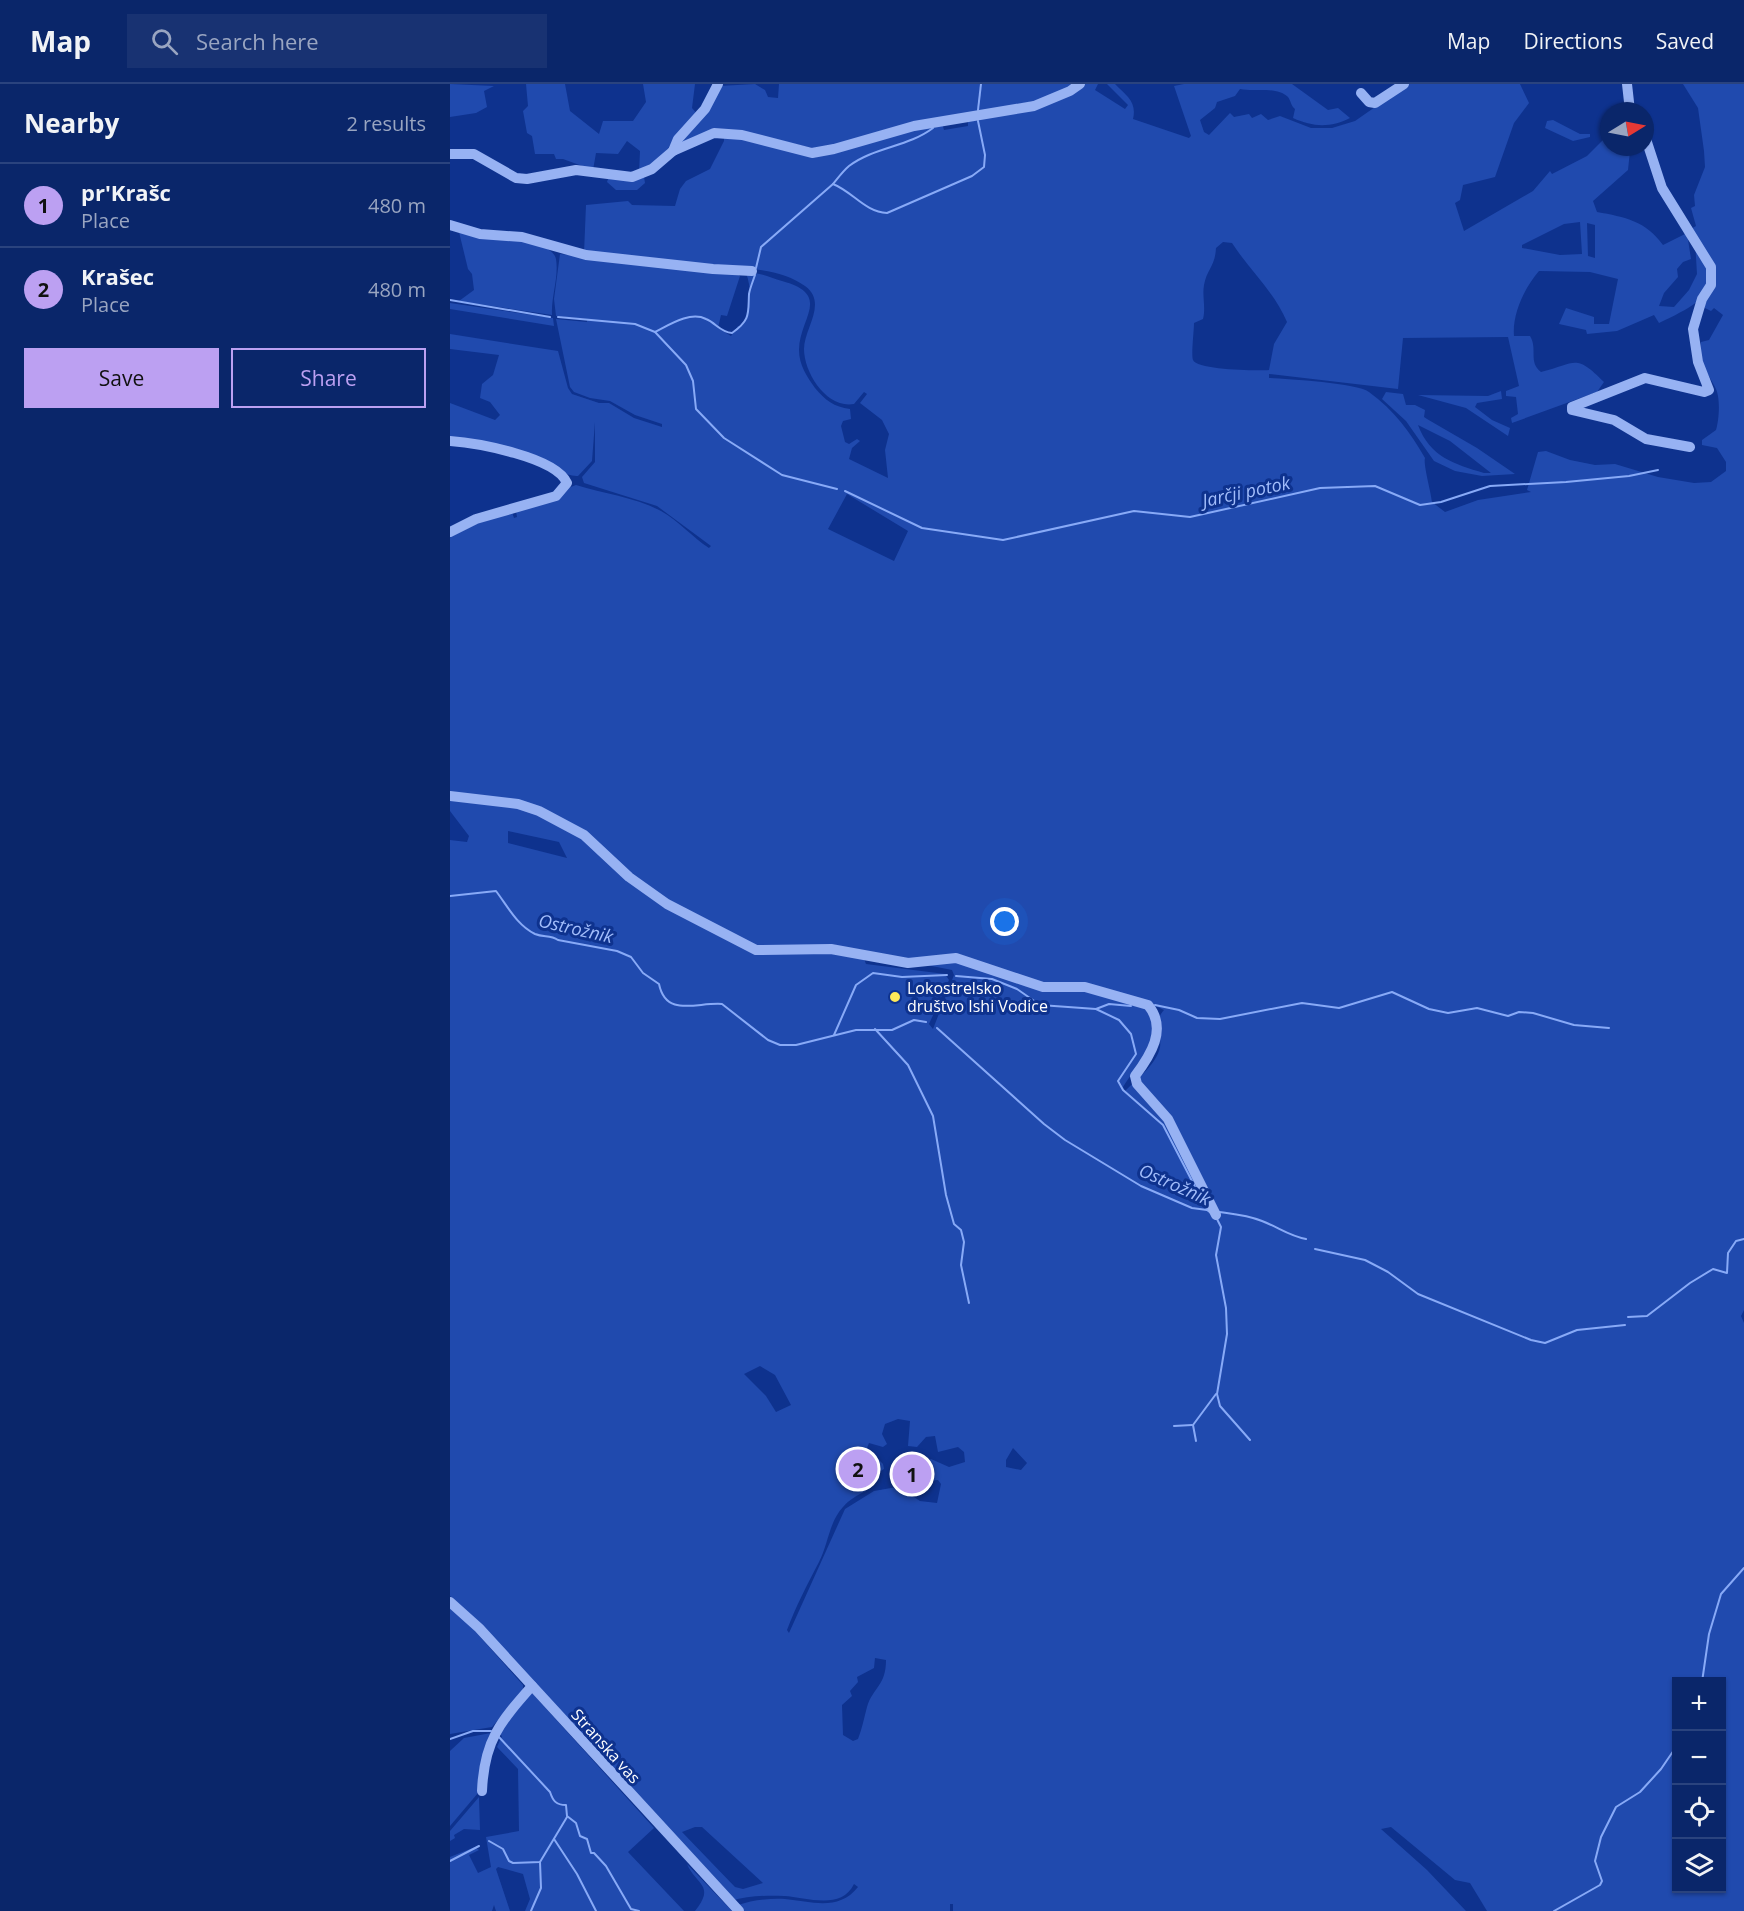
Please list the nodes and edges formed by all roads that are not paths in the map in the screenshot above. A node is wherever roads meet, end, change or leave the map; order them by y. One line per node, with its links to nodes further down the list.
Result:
1 (718, 84): 7 (street)
2 (1080, 84): 7 (street)
3 (1404, 84): 5 (street)
4 (1627, 84): 6 (street)
5 (1361, 93)
6 (1629, 102)
7 (673, 151): 8 (street)
8 (450, 154)
9 (1652, 156): 13 (street)
10 (450, 225): 11 (street)
11 (752, 271)
12 (450, 441): 14 (street)
13 (1690, 447)
14 (450, 532)
15 (450, 796): 16 (street)
16 (1216, 1215)
17 (450, 1602): 18 (street, Stranska vas)
18 (532, 1686): 19 (street); 20 (street, Stranska vas)
19 (482, 1791)
20 (739, 1911)

